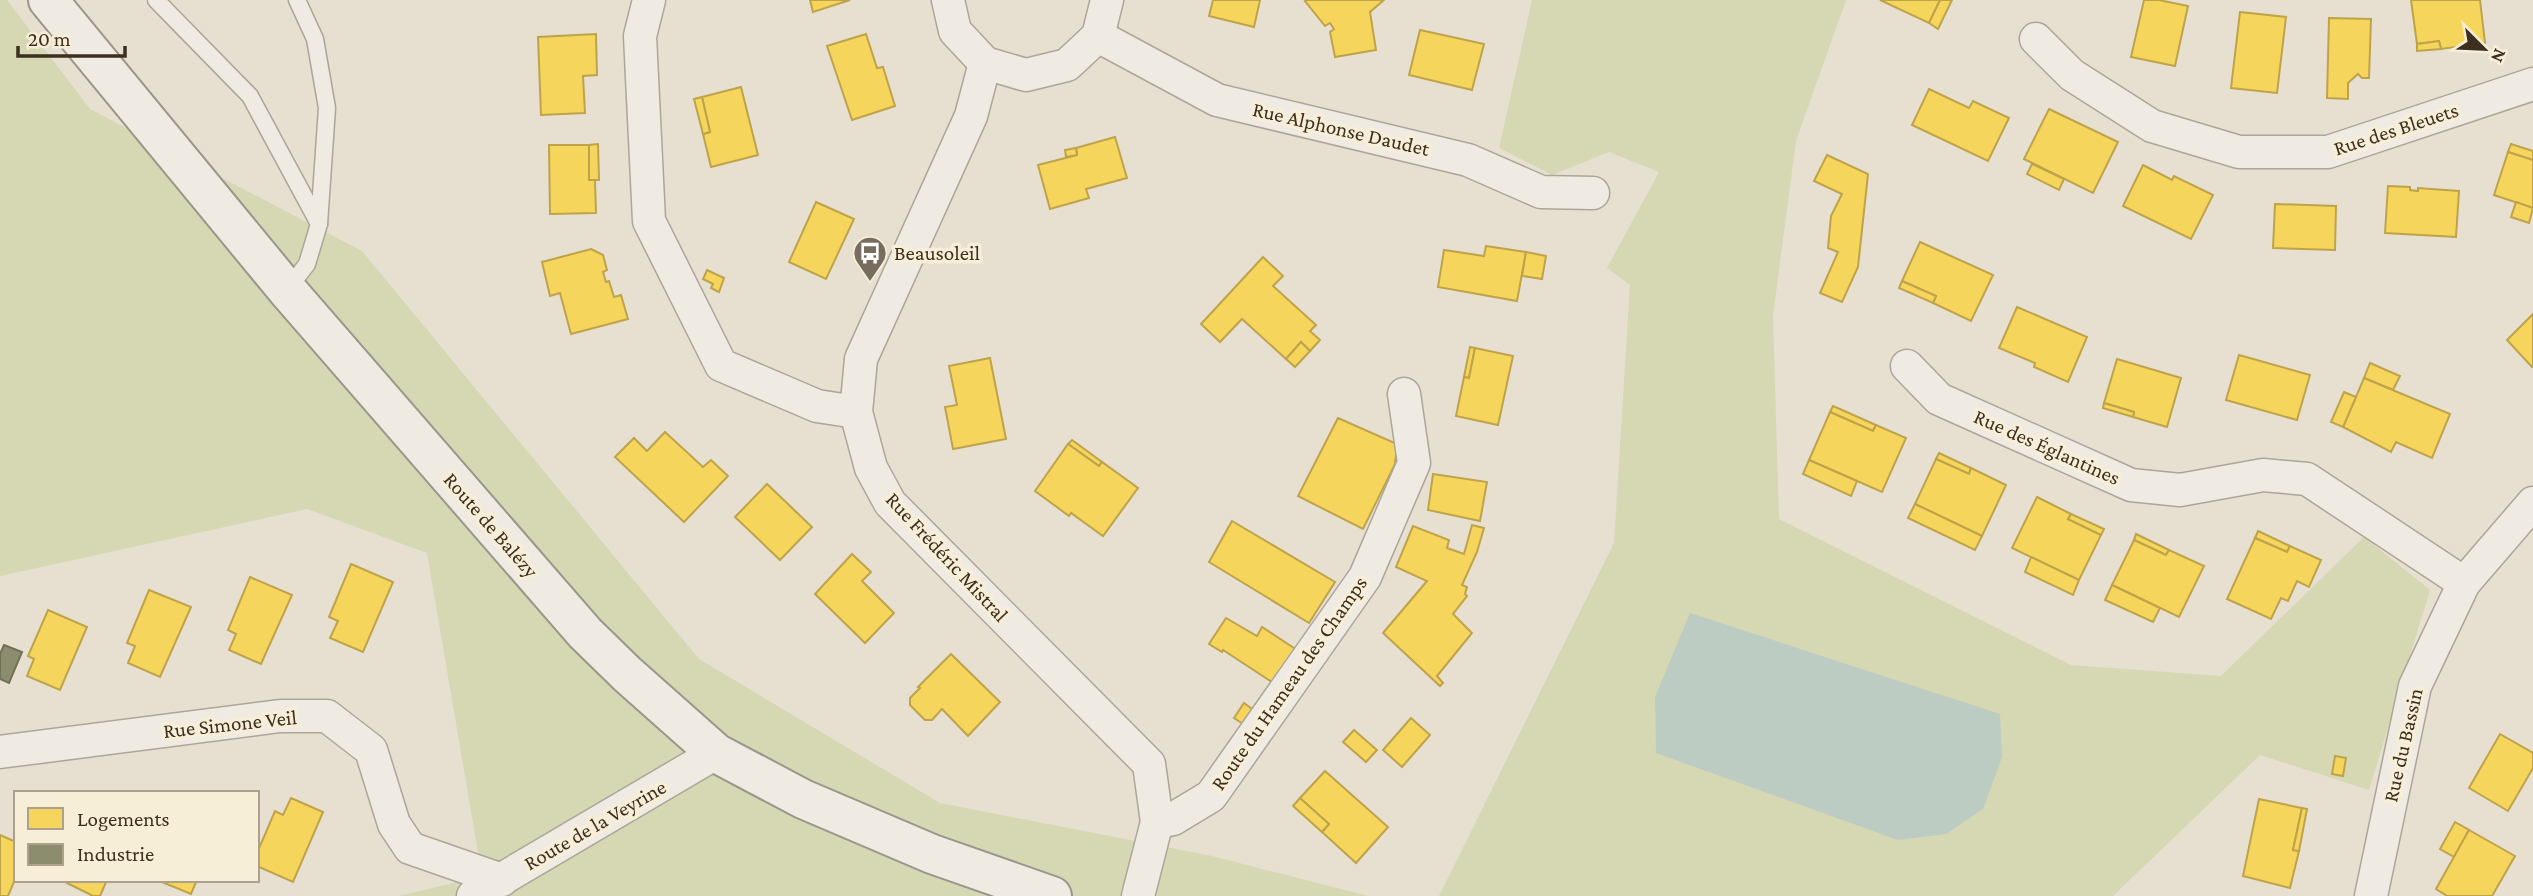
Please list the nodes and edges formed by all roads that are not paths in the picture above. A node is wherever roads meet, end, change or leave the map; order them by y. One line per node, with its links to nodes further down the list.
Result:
1 (48, 0): 13 (main road, Route de Balézy)
2 (156, 0): 12 (lane)
3 (297, 0): 12 (lane)
4 (649, 0): 16 (street)
5 (948, 0): 9 (street)
6 (1107, 0): 7 (street)
7 (1098, 36): 9 (street); 11 (street, Rue Alphonse Daudet)
8 (2036, 39): 10 (street, Rue des Bleuets)
9 (985, 63): 16 (street, Rue Frédéric Mistral)
10 (2533, 84)
11 (1593, 193)
12 (320, 223): 13 (lane)
13 (287, 290): 20 (main road, Route de Balézy)
14 (1907, 366): 18 (street, Rue des Églantines)
15 (1404, 394): 21 (street, Route du Hameau des Champs)
16 (856, 412): 21 (street, Rue Frédéric Mistral)
17 (2533, 503): 18 (street, Rue du Bassin)
18 (2464, 583): 26 (street, Rue du Bassin)
19 (0, 752): 22 (street, Rue Simone Veil)
20 (716, 753): 22 (street, Route de la Veyrine); 24 (main road, Route de Balézy)
21 (1157, 822): 25 (street, Rue Frédéric Mistral)
22 (502, 880): 23 (street, Route de la Veyrine)
23 (473, 896)
24 (1052, 896)
25 (1138, 896)
26 (2371, 896)

